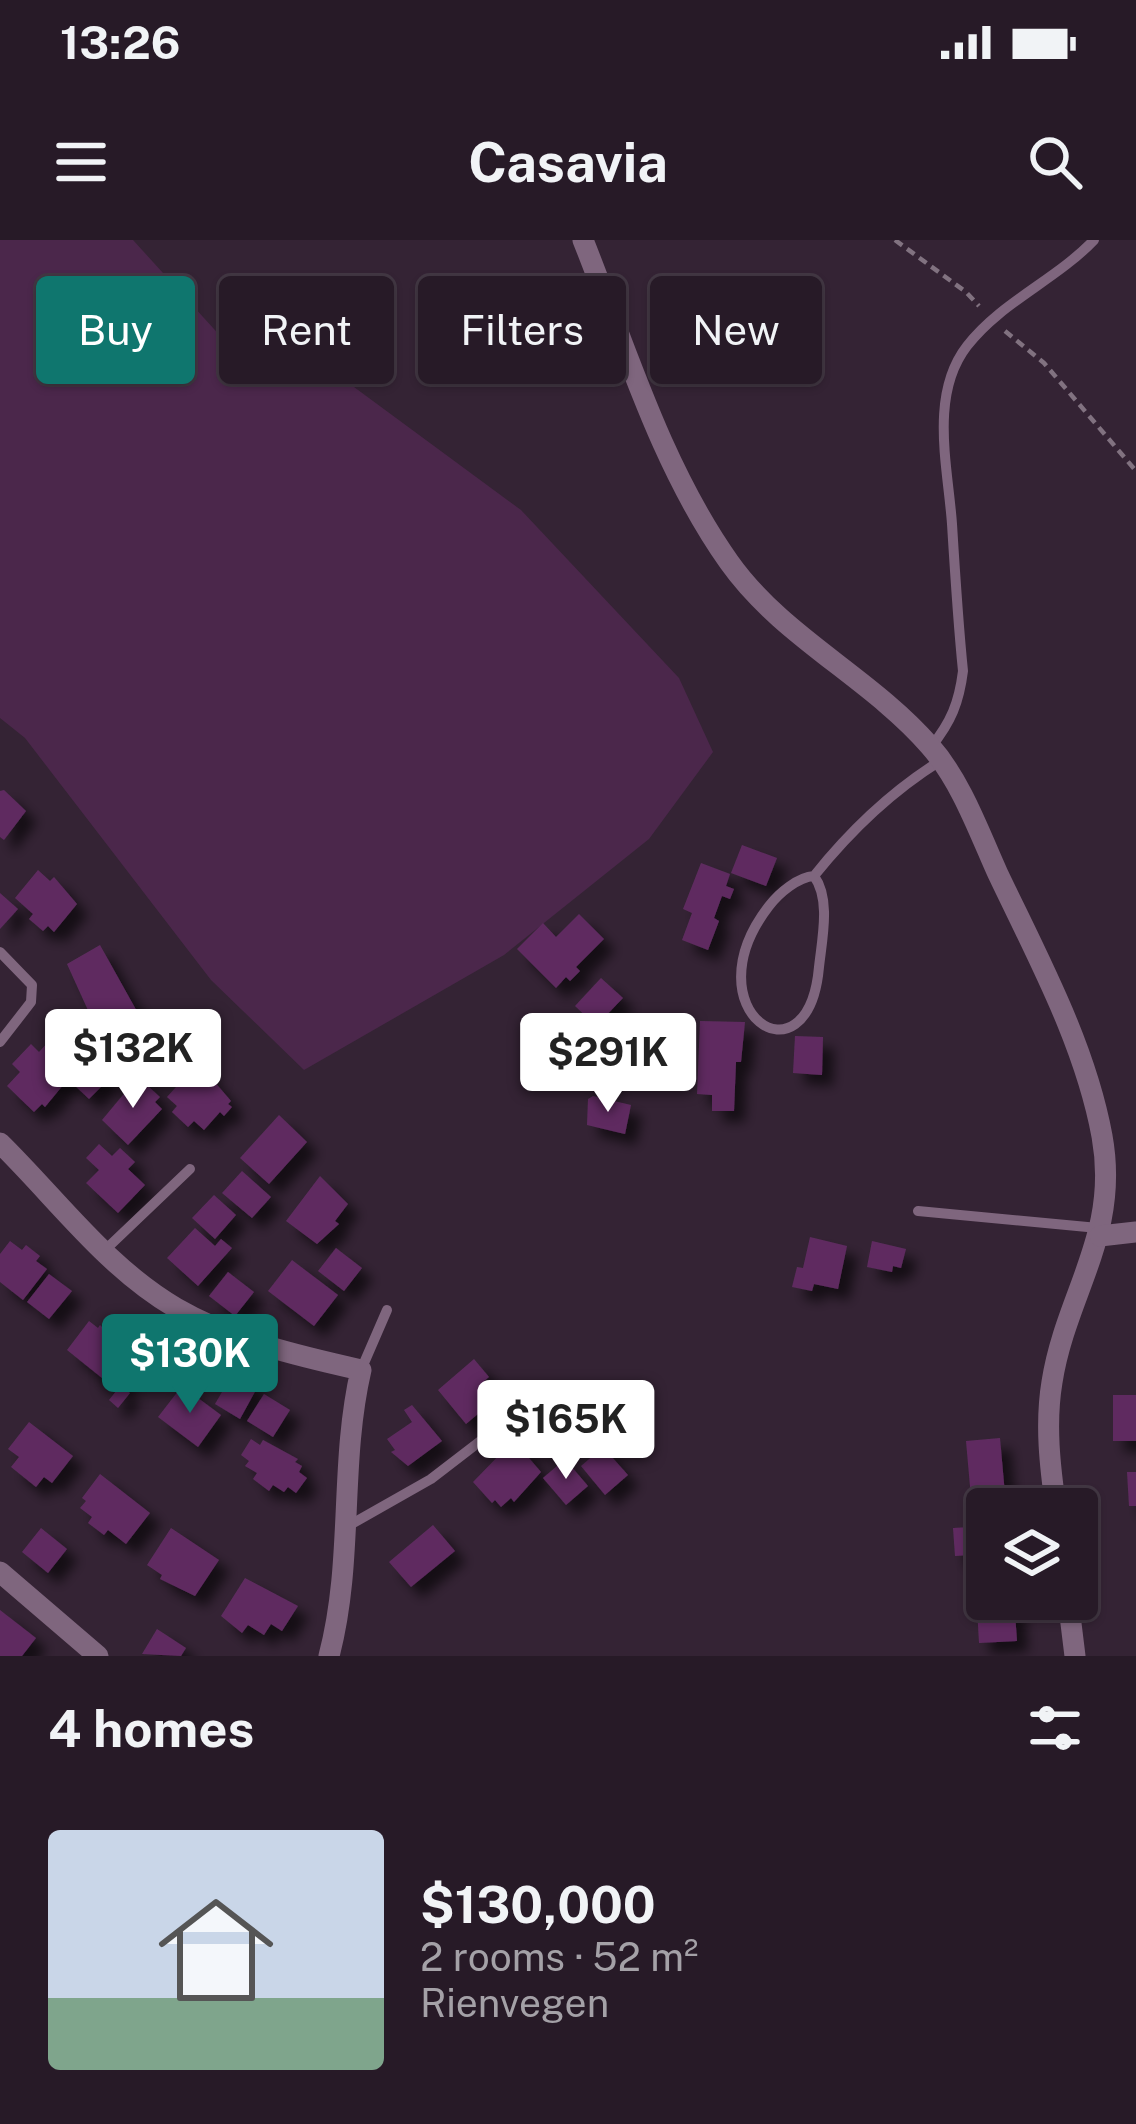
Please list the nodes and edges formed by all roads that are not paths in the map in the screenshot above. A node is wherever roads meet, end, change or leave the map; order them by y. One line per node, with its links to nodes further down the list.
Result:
1 (583, 240): 3 (street)
2 (1094, 240): 3 (lane)
3 (936, 754): 4 (lane); 10 (street)
4 (814, 876): 4 (lane)
5 (0, 952): 6 (lane)
6 (0, 1042)
7 (0, 1143): 12 (street)
8 (190, 1168): 12 (lane)
9 (918, 1211): 10 (lane)
10 (1100, 1232): 11 (street); 16 (street)
11 (1136, 1232)
12 (104, 1251): 14 (street)
13 (387, 1310): 14 (lane)
14 (362, 1370): 17 (street)
15 (539, 1396): 17 (lane)
16 (1054, 1488)
17 (348, 1526): 21 (street)
18 (0, 1572): 20 (street)
19 (1071, 1620): 22 (street)
20 (98, 1656)
21 (328, 1656)
22 (1076, 1656)

